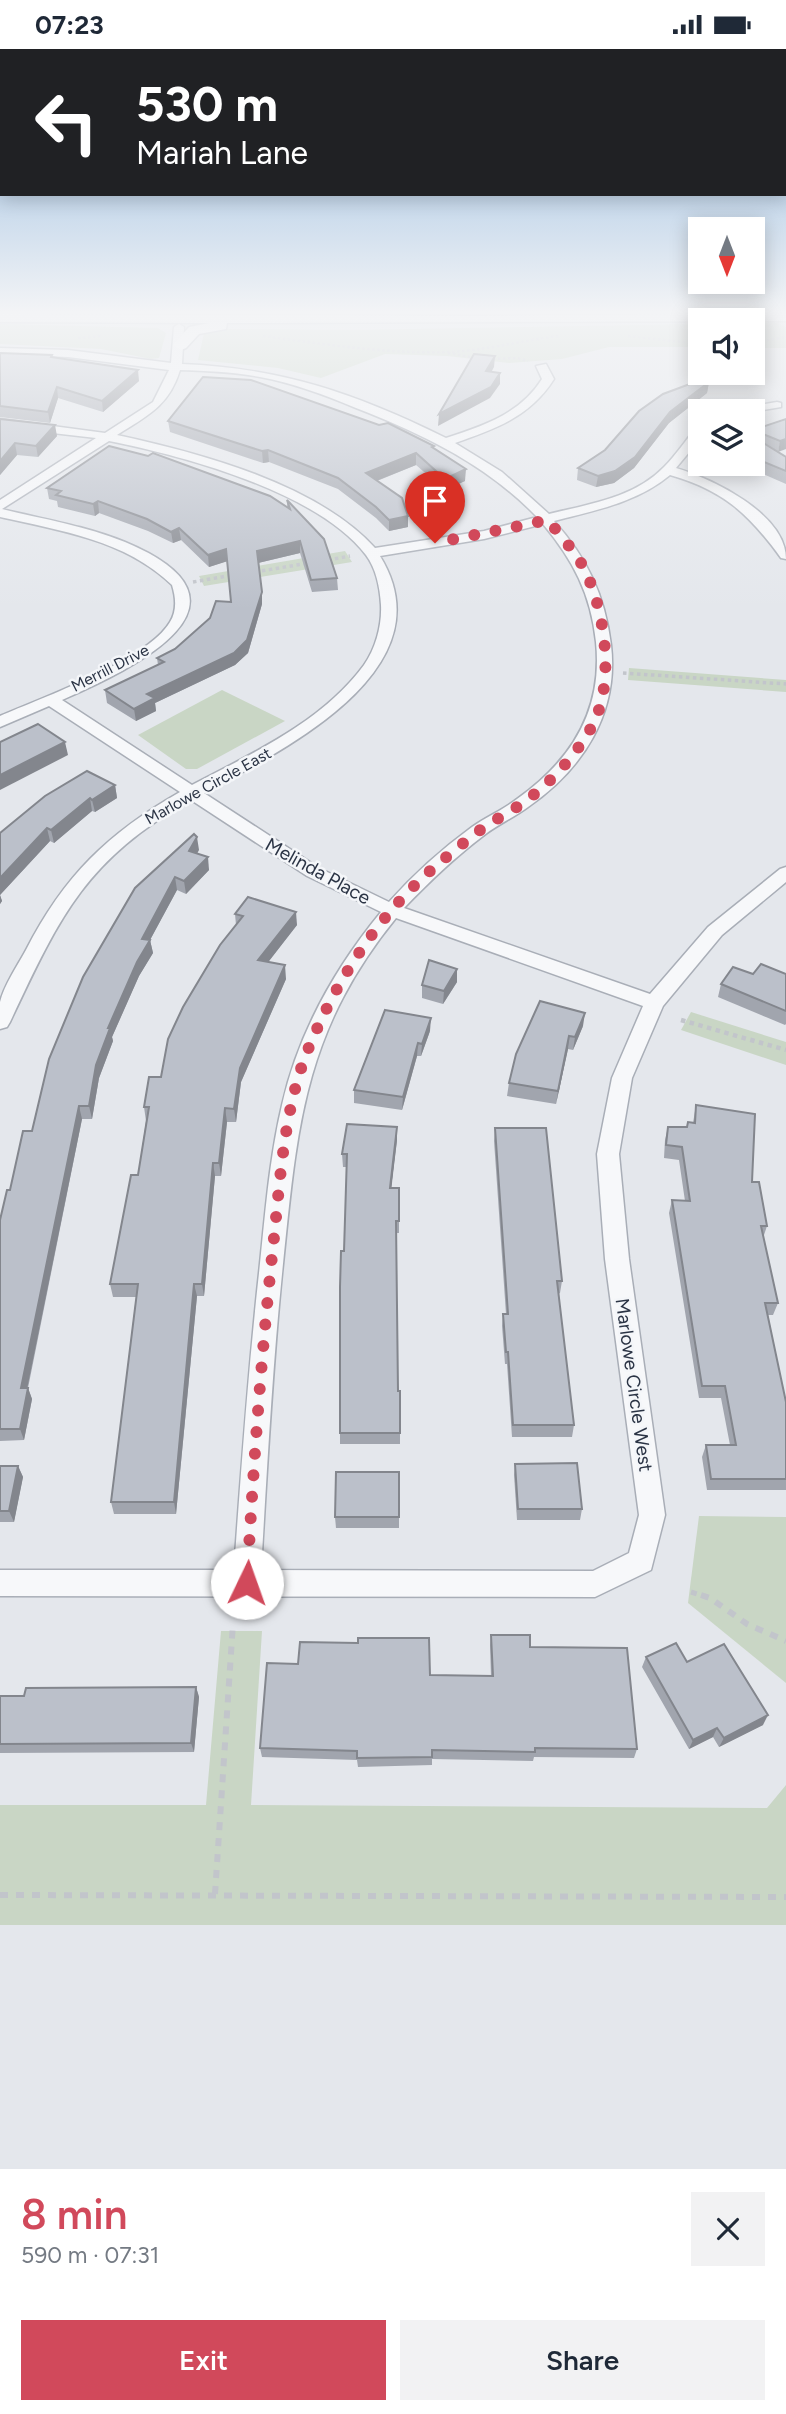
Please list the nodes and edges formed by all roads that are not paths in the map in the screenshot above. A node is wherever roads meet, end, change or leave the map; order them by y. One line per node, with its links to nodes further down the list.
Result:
1 (146, 411): 5 (street)
2 (372, 411): 6 (street)
3 (519, 411): 6 (street)
4 (0, 423): 5 (street)
5 (106, 436): 9 (street); 12 (street)
6 (447, 442): 11 (street)
7 (688, 446): 8 (street)
8 (668, 470): 11 (street); 13 (street)
9 (0, 506)
10 (0, 513): 14 (street, Merrill Drive)
11 (548, 520): 12 (street); 18 (street)
12 (372, 553): 16 (street, Marlowe Circle East)
13 (786, 555)
14 (49, 699): 15 (street, Merrill Drive); 16 (street, Melinda Place)
15 (0, 722)
16 (192, 794): 18 (street, Melinda Place); 20 (street, Marlowe Circle East)
17 (786, 873): 19 (street, Marlowe Circle West)
18 (391, 911): 19 (street, Melinda Place); 21 (street)
19 (654, 1003): 21 (street, Marlowe Circle West)
20 (0, 1022)
21 (247, 1583): 22 (street)
22 (0, 1584)

